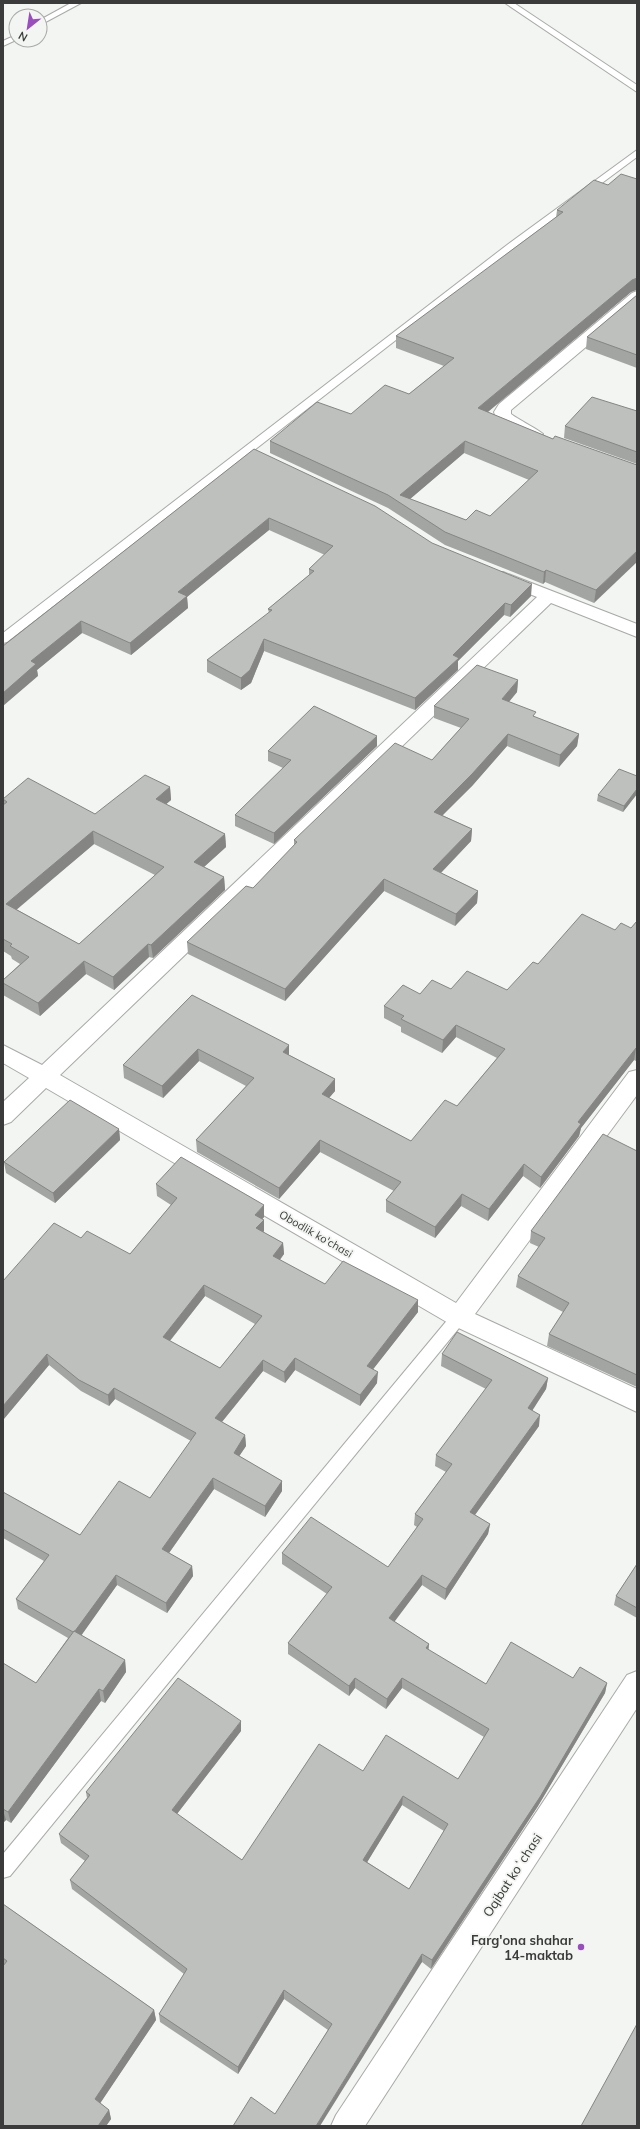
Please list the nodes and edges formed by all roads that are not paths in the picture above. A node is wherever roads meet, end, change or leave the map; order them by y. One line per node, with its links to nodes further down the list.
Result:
1 (77, 3): 3 (lane)
2 (509, 3): 4 (lane)
3 (48, 19)
4 (637, 89)
5 (637, 153): 11 (lane)
6 (637, 296): 7 (street)
7 (552, 441)
8 (489, 571): 9 (street)
9 (548, 596): 10 (street); 13 (street)
10 (637, 631)
11 (3, 639)
12 (3, 1053): 13 (street, Obodlik ko'chasi)
13 (44, 1077): 15 (street); 16 (street, Obodlik ko'chasi)
14 (637, 1078): 16 (street)
15 (3, 1116)
16 (459, 1317): 17 (street, Obodlik ko'chasi); 19 (lane)
17 (637, 1401)
18 (637, 1684): 20 (street, Oqibat koʻchasi)
19 (3, 1869)
20 (347, 2126)

